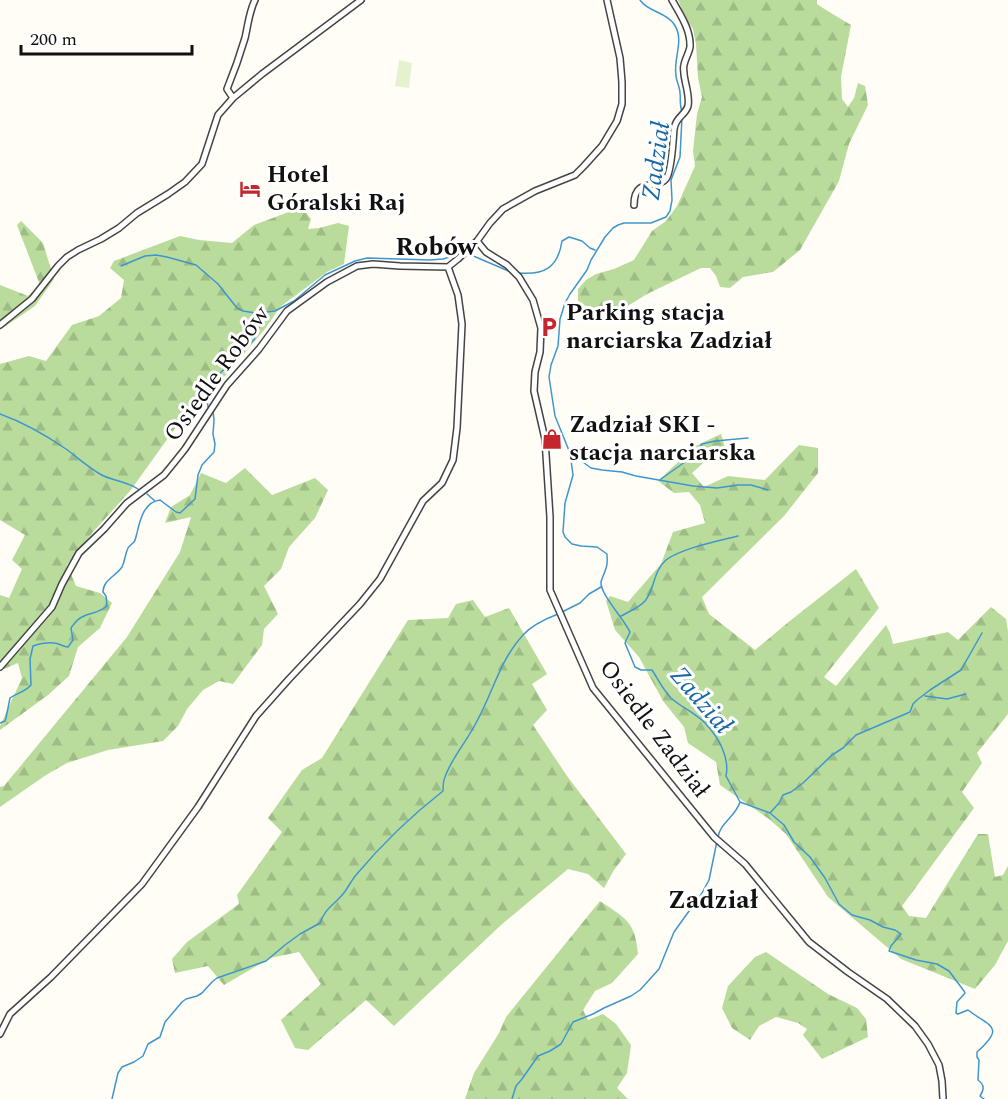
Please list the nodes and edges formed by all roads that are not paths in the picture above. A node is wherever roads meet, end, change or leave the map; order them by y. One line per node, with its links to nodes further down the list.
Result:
1 (255, 0): 5 (street)
2 (361, 0): 5 (street)
3 (607, 0): 7 (street)
4 (672, 0): 6 (street)
5 (233, 98): 9 (street)
6 (634, 205)
7 (477, 240): 8 (street); 12 (street, Osiedle Zadział)
8 (448, 267): 10 (street, Osiedle Robów); 11 (street)
9 (0, 325)
10 (0, 666)
11 (0, 1034)
12 (943, 1099)

